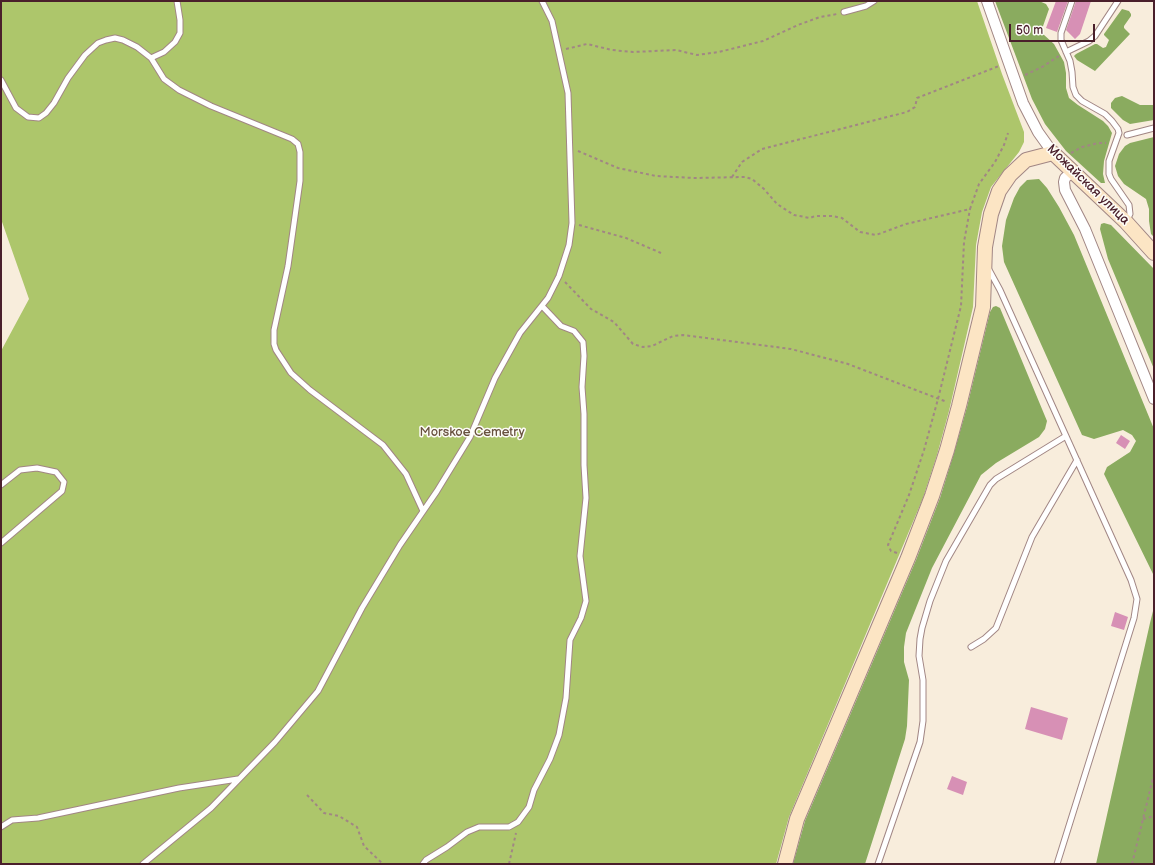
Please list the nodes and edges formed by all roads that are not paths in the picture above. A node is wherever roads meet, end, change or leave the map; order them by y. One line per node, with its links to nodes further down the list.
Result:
1 (177, 1): 9 (lane)
2 (542, 1): 18 (lane)
3 (874, 1): 7 (lane)
4 (987, 1): 13 (street, Можайская улица)
5 (1072, 1): 8 (lane)
6 (1118, 1): 8 (lane)
7 (844, 12)
8 (1066, 52): 15 (lane)
9 (151, 58): 10 (lane); 23 (lane)
10 (1, 80)
11 (1154, 128): 12 (lane)
12 (1127, 135)
13 (1057, 157): 14 (main road, Можайская улица); 17 (main road)
14 (1073, 171): 15 (main road, Можайская улица); 19 (street)
15 (1126, 222): 16 (main road, Можайская улица)
16 (1154, 253)
17 (985, 262): 20 (lane); 30 (main road)
18 (542, 306): 23 (lane); 29 (lane)
19 (1154, 399)
20 (1066, 436): 21 (lane); 31 (lane)
21 (1077, 460): 25 (lane); 32 (lane)
22 (1, 485): 24 (lane)
23 (423, 511): 26 (lane)
24 (1, 543)
25 (971, 647)
26 (238, 779): 27 (lane); 28 (lane)
27 (1, 827)
28 (143, 864)
29 (423, 864)
30 (785, 864)
31 (878, 864)
32 (1057, 864)

